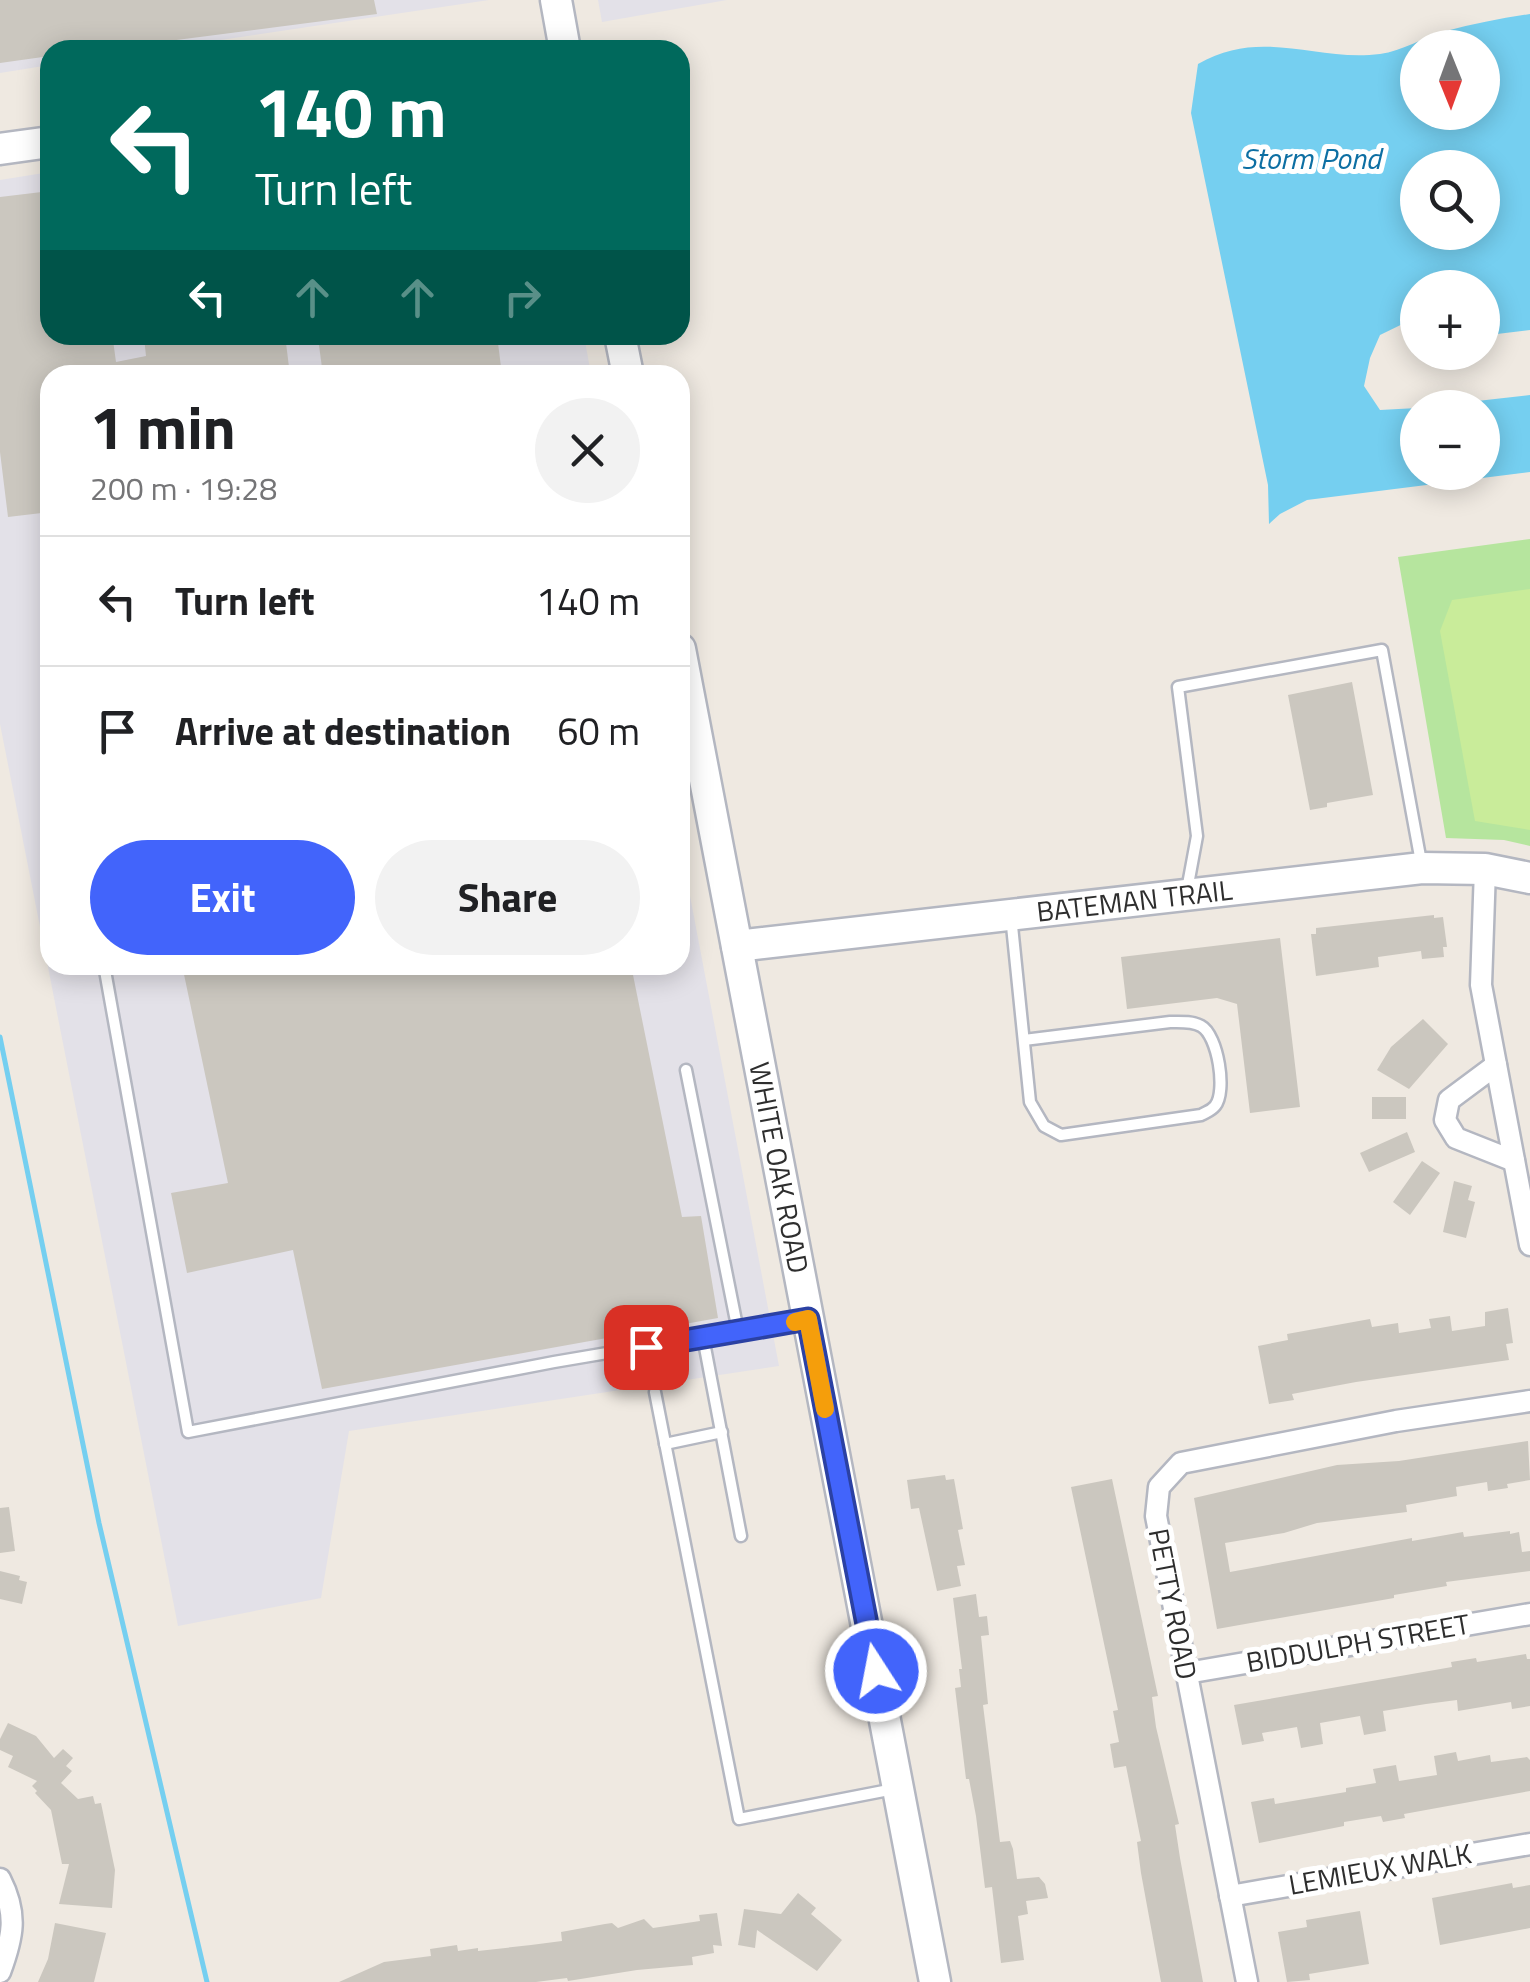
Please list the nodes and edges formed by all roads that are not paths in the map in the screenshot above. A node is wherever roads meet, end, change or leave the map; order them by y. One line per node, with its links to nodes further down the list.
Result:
1 (556, 0): 2 (street)
2 (563, 40)
3 (40, 143): 4 (street)
4 (0, 149)
5 (690, 701): 11 (street, WHITE OAK ROAD)
6 (1422, 868): 7 (street, BATEMAN TRAIL); 9 (street, BATEMAN TRAIL); 9 (lane)
7 (1485, 868): 8 (street, BATEMAN TRAIL); 14 (street)
8 (1530, 878)
9 (1186, 895): 10 (street, BATEMAN TRAIL)
10 (1011, 915): 11 (street, BATEMAN TRAIL); 13 (lane)
11 (737, 946): 18 (street, WHITE OAK ROAD)
12 (106, 975): 20 (lane)
13 (1024, 1040): 13 (lane)
14 (1496, 1065): 16 (street); 16 (street)
15 (686, 1070): 19 (lane)
16 (1514, 1161): 17 (street)
17 (1530, 1244)
18 (808, 1319): 19 (lane); 28 (street, WHITE OAK ROAD)
19 (738, 1331): 20 (lane)
20 (704, 1337): 23 (lane)
21 (655, 1392): 24 (lane)
22 (1530, 1401): 27 (street, PETTY ROAD)
23 (722, 1432): 24 (lane); 25 (lane)
24 (665, 1444): 28 (lane)
25 (741, 1536)
26 (1530, 1614): 27 (street, BIDDULPH STREET)
27 (1187, 1674): 31 (street, PETTY ROAD)
28 (898, 1788): 33 (street, WHITE OAK ROAD)
29 (1530, 1844): 31 (street, LEMIEUX WALK)
30 (0, 1879): 32 (street)
31 (1230, 1896): 34 (street, PETTY ROAD)
32 (0, 1972)
33 (935, 1982)
34 (1247, 1982)

